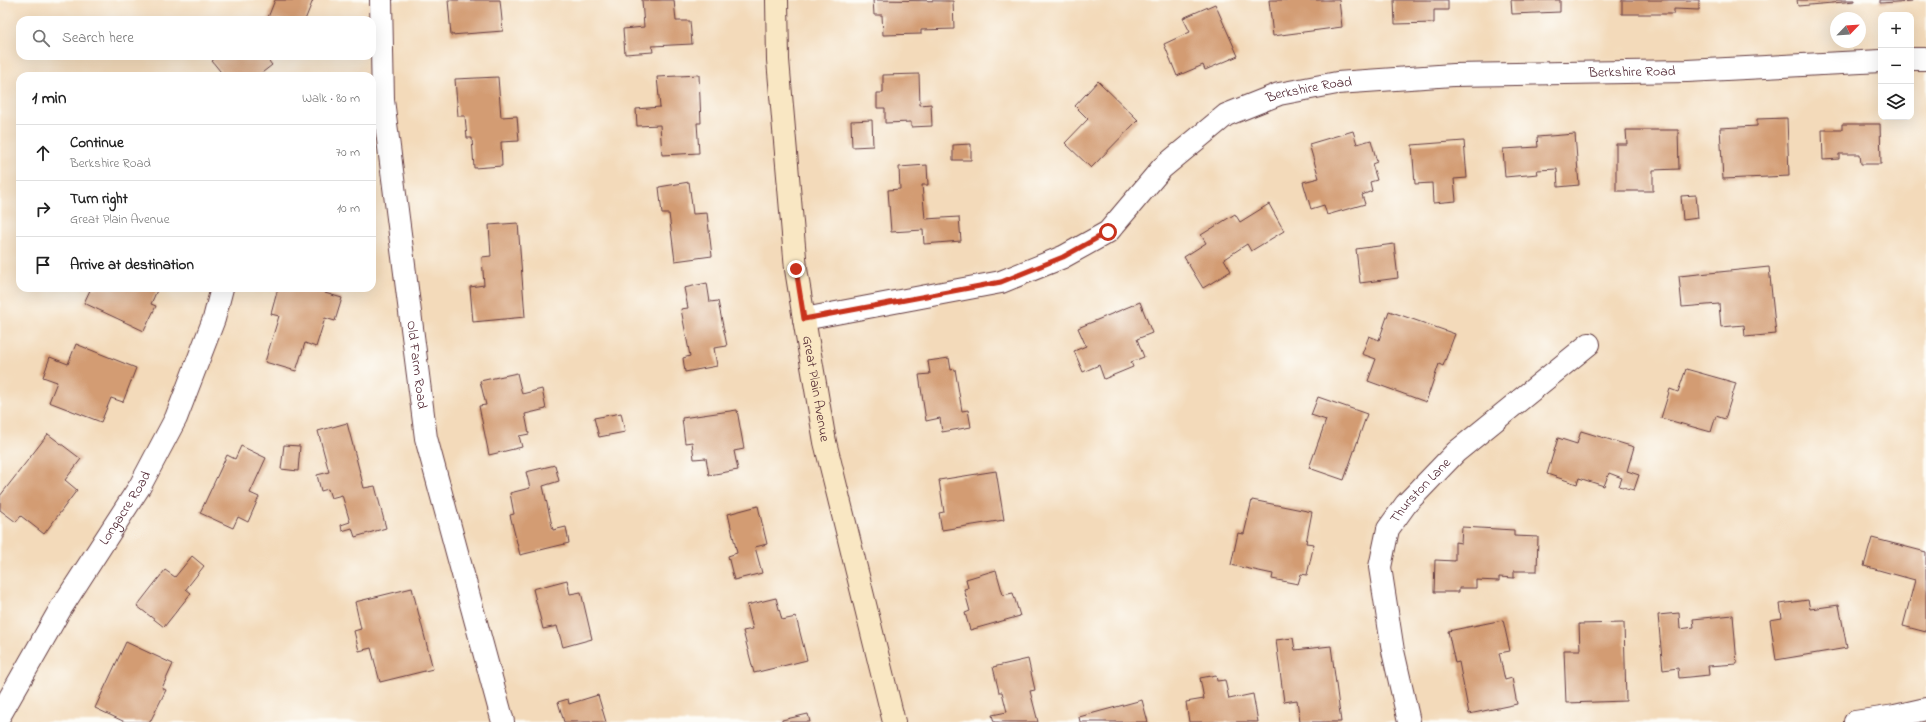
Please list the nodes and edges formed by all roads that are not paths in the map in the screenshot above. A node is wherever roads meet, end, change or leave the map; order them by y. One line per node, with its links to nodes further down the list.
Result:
1 (381, 0): 6 (street, Old Farm Road)
2 (777, 0): 8 (main road, Great Plain Avenue)
3 (1914, 59): 4 (street)
4 (1926, 59)
5 (1878, 61): 8 (street, Berkshire Road)
6 (378, 103): 12 (street, Old Farm Road)
7 (221, 292): 11 (street, Longacre Road)
8 (804, 319): 13 (main road, Great Plain Avenue)
9 (1589, 344): 14 (street, Thurston Lane)
10 (1926, 709): 15 (street)
11 (0, 715)
12 (503, 722)
13 (894, 722)
14 (1409, 722)
15 (1855, 722)

